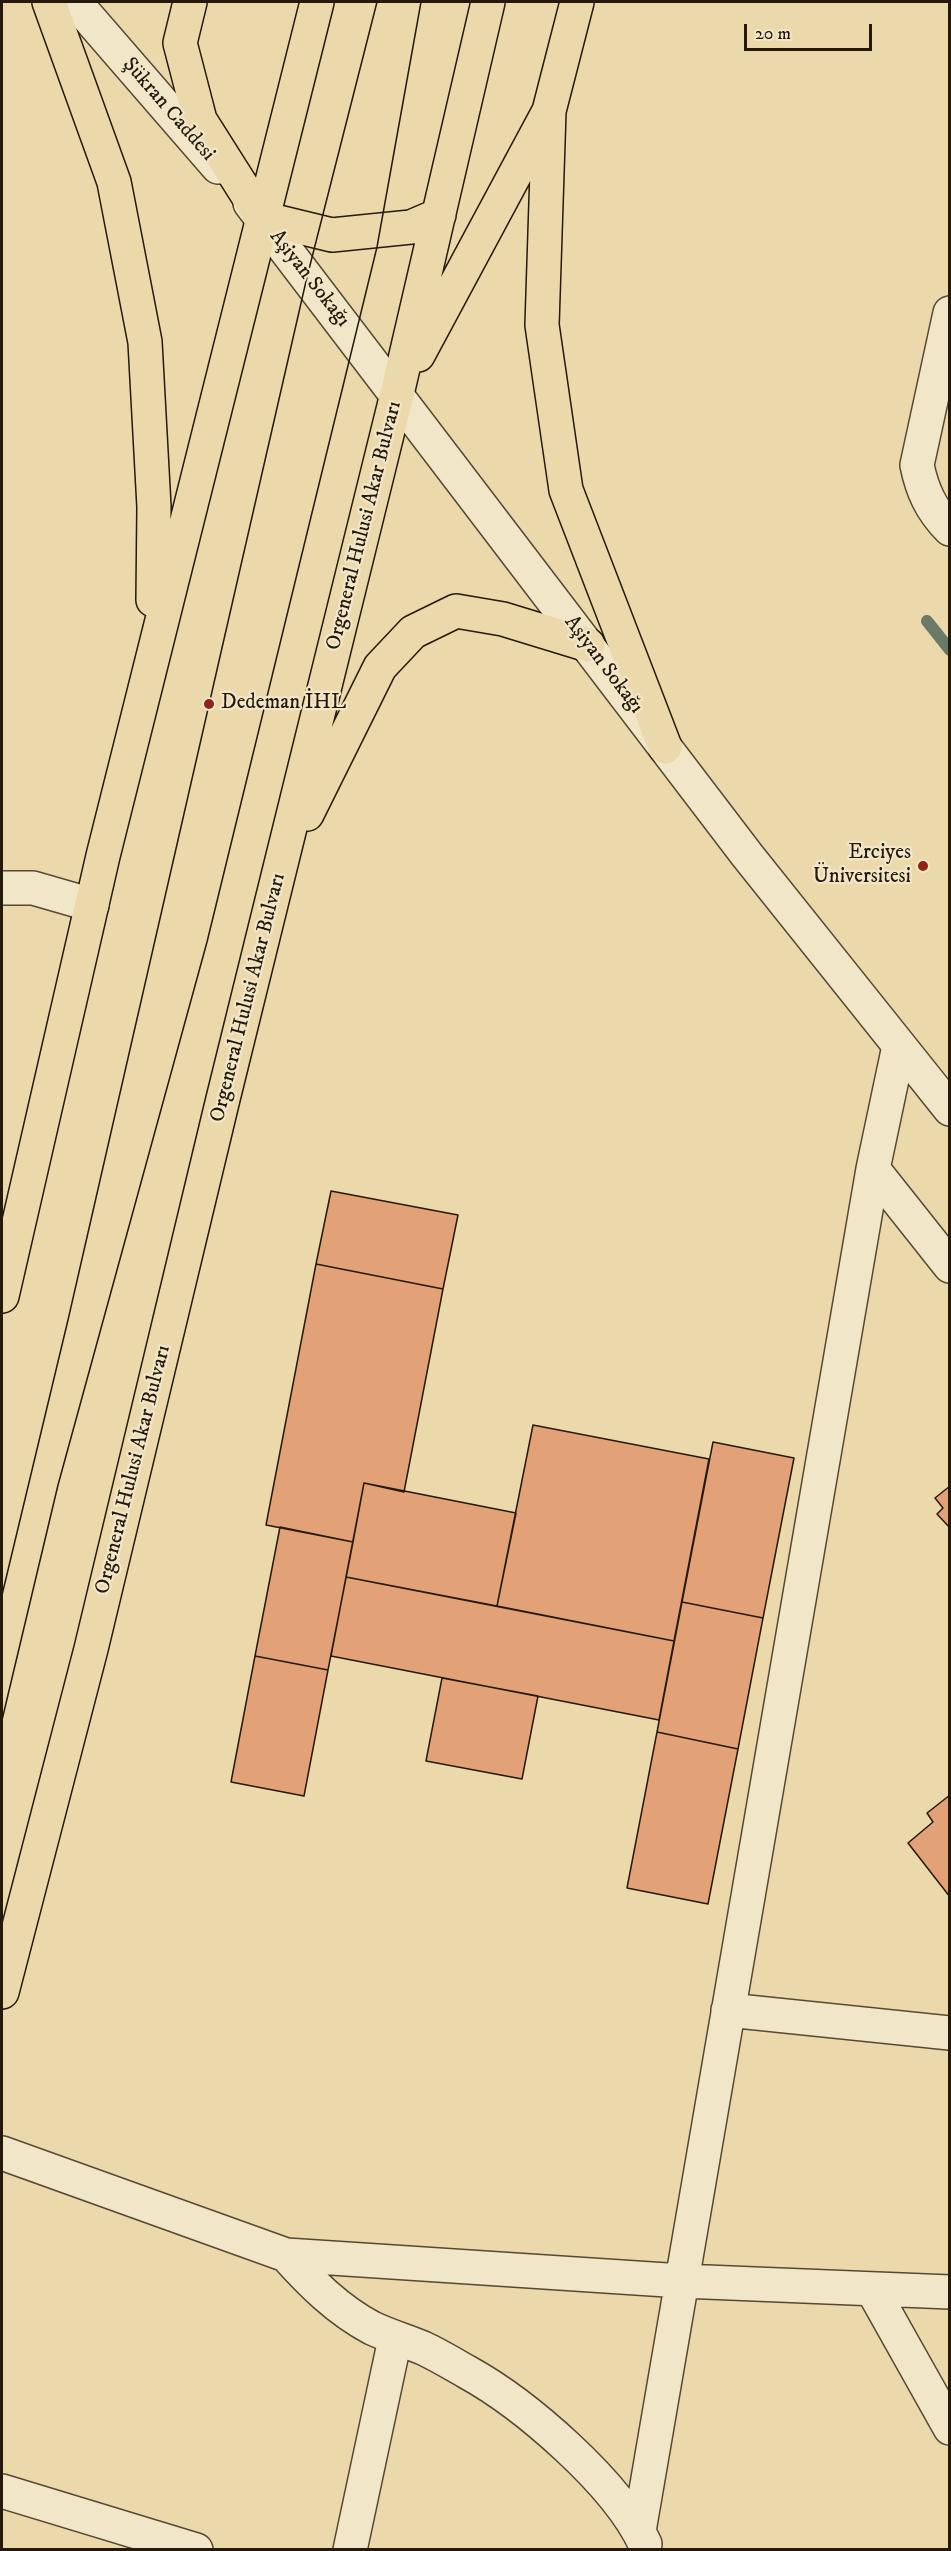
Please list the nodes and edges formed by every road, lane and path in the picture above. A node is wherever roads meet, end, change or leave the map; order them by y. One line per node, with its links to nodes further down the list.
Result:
1 (49, 2): 14 (main road)
2 (75, 2): 9 (street, Şükran Caddesi)
3 (190, 2): 9 (main road)
4 (317, 2): 9 (main road)
5 (488, 2): 8 (main road, Orgeneral Hulusi Akar Bulvarı)
6 (577, 2): 7 (main road)
7 (549, 111): 11 (main road); 15 (main road)
8 (439, 215): 9 (main road); 11 (main road, Orgeneral Hulusi Akar Bulvarı)
9 (262, 218): 11 (street, Aşiyan Sokağı); 14 (main road)
10 (950, 313): 12 (street)
11 (397, 394): 13 (street, Aşiyan Sokağı); 16 (main road, Orgeneral Hulusi Akar Bulvarı)
12 (950, 529)
13 (588, 645): 15 (street, Aşiyan Sokağı); 16 (main road)
14 (153, 654): 18 (main road)
15 (665, 747): 19 (street, Aşiyan Sokağı)
16 (282, 863): 24 (main road, Orgeneral Hulusi Akar Bulvarı)
17 (2, 888): 18 (street)
18 (92, 905): 23 (main road)
19 (899, 1046): 20 (street, Aşiyan Sokağı); 21 (street)
20 (950, 1109)
21 (873, 1169): 22 (street); 25 (street)
22 (950, 1266)
23 (2, 1296)
24 (2, 1992)
25 (728, 2010): 26 (street); 29 (street)
26 (950, 2033)
27 (2, 2153): 28 (street)
28 (286, 2255): 29 (street); 32 (street)
29 (682, 2281): 30 (street); 35 (street)
30 (872, 2289): 31 (street); 33 (street)
31 (950, 2292)
32 (395, 2338): 35 (street); 37 (street)
33 (950, 2428)
34 (2, 2491): 36 (street)
35 (644, 2540)
36 (196, 2550)
37 (350, 2550)

